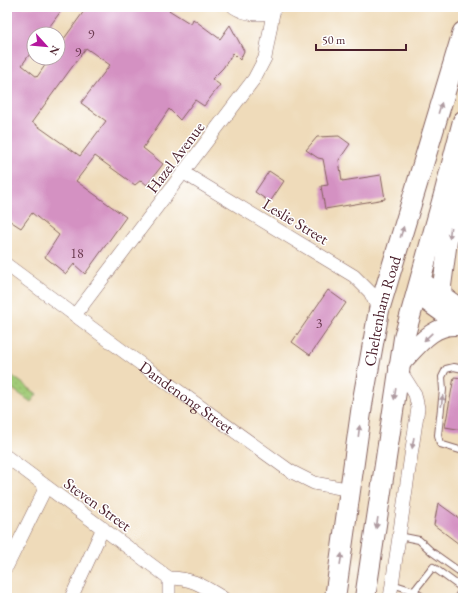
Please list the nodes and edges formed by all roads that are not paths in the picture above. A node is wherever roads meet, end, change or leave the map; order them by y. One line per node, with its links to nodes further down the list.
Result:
1 (234, 7): 2 (street)
2 (273, 10): 5 (street, Hazel Avenue)
3 (463, 32): 7 (main road, Cheltenham Road, one-way to 3)
4 (463, 122): 8 (main road, Cheltenham Road); 9 (main road, one-way to 9)
5 (184, 173): 10 (street, Leslie Street); 12 (street, Hazel Avenue)
6 (7, 265): 12 (street, Dandenong Street)
7 (390, 269): 8 (main road); 10 (main road, Cheltenham Road)
8 (418, 287): 9 (main road); 13 (main road); 14 (main road, Cheltenham Road)
9 (443, 296): 11 (main road)
10 (379, 310): 19 (main road, Cheltenham Road, one-way to 10)
11 (463, 310)
12 (75, 315): 19 (street, Dandenong Street)
13 (463, 327): 14 (main road, one-way to 14)
14 (398, 367): 20 (main road, Cheltenham Road, one-way to 20); 22 (street, one-way to 22)
15 (463, 369): 16 (lane, one-way to 15)
16 (463, 451)
17 (7, 457): 18 (street, Steven Street)
18 (46, 487): 21 (street, Steven Street); 23 (street)
19 (351, 490): 20 (main road, Dandenong Street); 32 (main road, Cheltenham Road, one-way to 19)
20 (381, 494): 33 (main road, Cheltenham Road, one-way to 33)
21 (103, 528): 25 (street, Steven Street); 29 (street)
22 (399, 536): 24 (lane); 26 (street)
23 (7, 566)
24 (463, 574)
25 (169, 578): 30 (street); 31 (street)
26 (392, 584): 28 (lane); 34 (street)
27 (463, 589): 28 (lane); 36 (lane)
28 (414, 591): 35 (lane)
29 (71, 598)
30 (169, 598)
31 (224, 598)
32 (335, 598)
33 (365, 598)
34 (390, 598)
35 (424, 598)
36 (457, 598)

